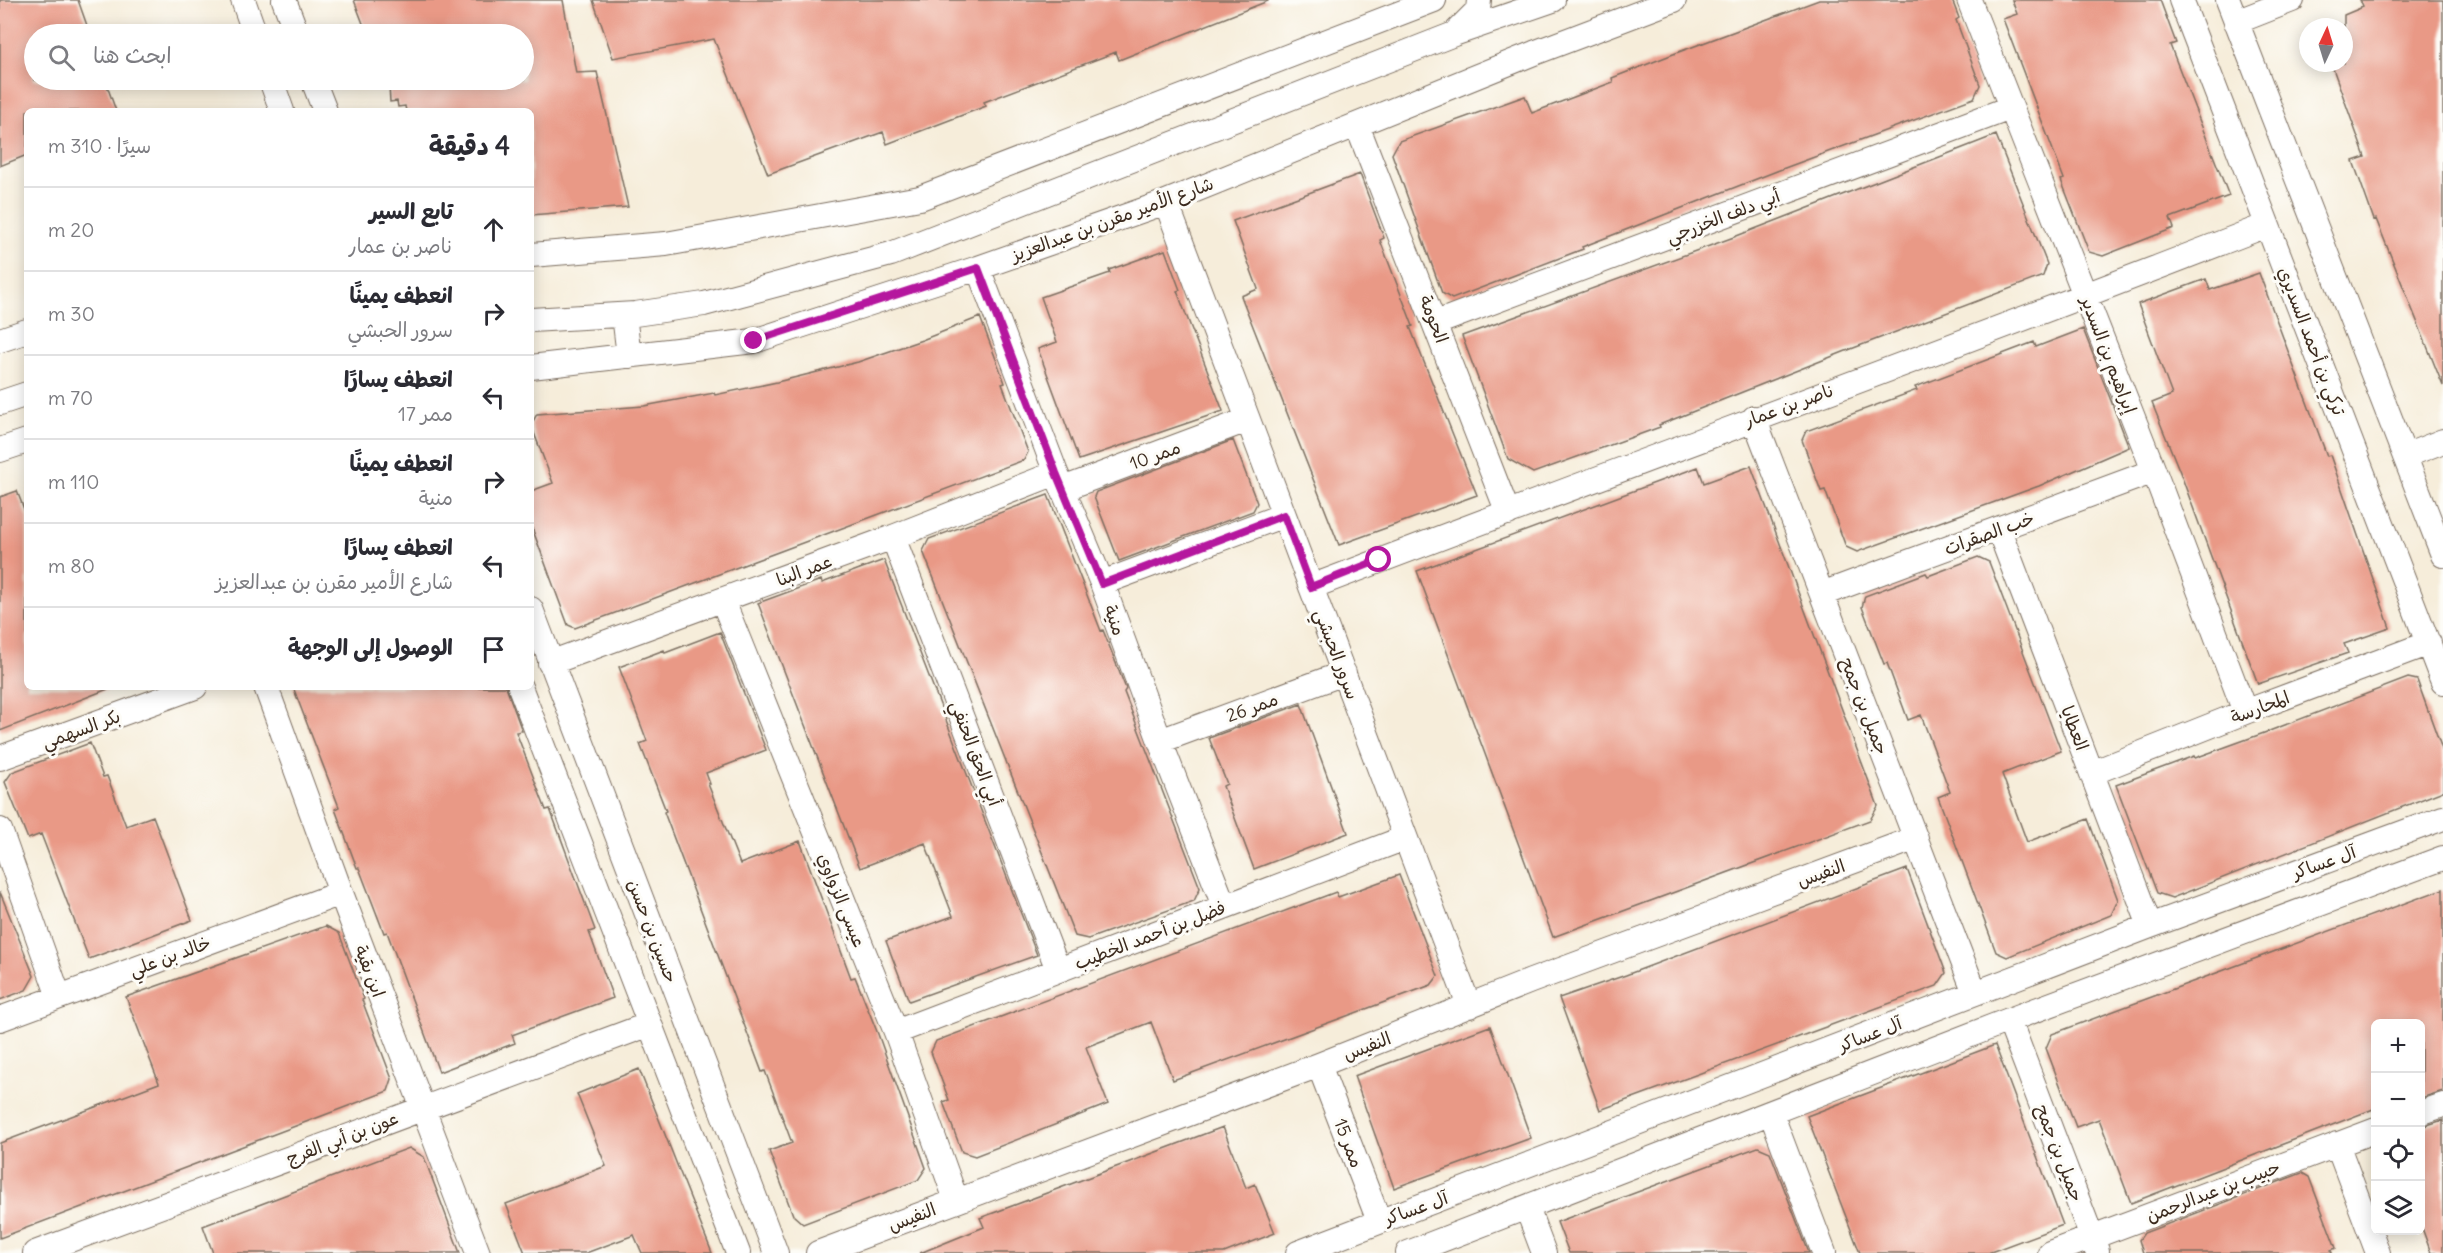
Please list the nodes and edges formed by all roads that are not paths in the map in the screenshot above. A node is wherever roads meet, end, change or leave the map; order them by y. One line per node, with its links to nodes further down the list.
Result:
1 (243, 0): 11 (street)
2 (284, 0): 12 (street)
3 (1434, 0): 22 (street)
4 (1479, 0): 13 (street)
5 (1553, 0): 13 (street)
6 (1674, 0): 19 (street, شارع الأمير مقرن بن عبدالعزيز)
7 (1969, 0): 18 (street, إبراهيم بن السدير)
8 (2181, 0): 21 (street, تركي بن أحمد السديري)
9 (2292, 0): 10 (street)
10 (2232, 11): 39 (street)
11 (251, 24)
12 (293, 24)
13 (1454, 34): 25 (street)
14 (275, 90): 16 (street)
15 (317, 90): 17 (street)
16 (281, 108)
17 (324, 108)
18 (2010, 108): 24 (street, إبراهيم بن السدير); 27 (street, أبي دلف الخزرجي)
19 (1357, 125): 20 (street, شارع الأمير مقرن بن عبدالعزيز); 27 (street, الحومة)
20 (1166, 202): 23 (street, شارع الأمير مقرن بن عبدالعزيز); 35 (street, سرور الحبشي)
21 (2267, 225): 24 (street, ناصر بن عمار); 52 (street, تركي بن أحمد السديري)
22 (534, 255)
23 (978, 268): 30 (street, شارع الأمير مقرن بن عبدالعزيز); 41 (street, منية)
24 (2085, 296): 34 (street, ناصر بن عمار); 40 (street, إبراهيم بن السدير)
25 (624, 315): 26 (street); 30 (street)
26 (534, 320)
27 (1436, 323): 42 (street, الحومة)
28 (24, 332): 29 (street)
29 (0, 340)
30 (629, 356): 31 (street, شارع الأمير مقرن بن عبدالعزيز)
31 (534, 367)
32 (24, 395): 33 (street)
33 (0, 403)
34 (1754, 418): 42 (street, ناصر بن عمار); 49 (street, جميل بن جمح)
35 (1247, 420): 41 (street, ممر 10); 43 (street, سرور الحبشي)
36 (2443, 441): 39 (street)
37 (24, 442): 38 (street)
38 (0, 450)
39 (2405, 456): 46 (street)
40 (2154, 471): 44 (street, خب الصقرات); 59 (street, إبراهيم بن السدير)
41 (1060, 481): 45 (street, عمر البنا); 47 (street, منية)
42 (1508, 513): 48 (street, ناصر بن عمار)
43 (1284, 515): 47 (street); 48 (street, سرور الحبشي)
44 (2000, 530): 49 (street, خب الصقرات); 62 (street, العطايا)
45 (893, 537): 50 (street, عمر البنا); 71 (street, أبي الحق الحنفي)
46 (2443, 555)
47 (1102, 584): 60 (street, منية)
48 (1311, 587): 54 (street, سرور الحبشي)
49 (1822, 594): 66 (street, جميل بن جمح)
50 (723, 601): 53 (street, عمر البنا); 78 (street, عيسى الزواوي)
51 (534, 618): 53 (street, حسين بن حسن)
52 (2429, 643): 55 (street, تركي بن أحمد السديري); 59 (street, المحارسة)
53 (550, 663): 95 (street, حسين بن حسن)
54 (1344, 673): 60 (street, ممر 26); 65 (street, سرور الحبشي)
55 (2443, 682)
56 (187, 690): 61 (street, بكر السهمي)
57 (267, 690): 68 (street, ابن بقية)
58 (521, 690): 77 (street, حسين بن حسن)
59 (2245, 712): 62 (street, المحارسة)
60 (1160, 741): 69 (street, منية)
61 (0, 758)
62 (2092, 773): 70 (street, العطايا)
63 (2437, 825): 70 (street, آل عساكر)
64 (0, 830): 73 (street)
65 (1405, 838): 69 (street, فضل بن أحمد الخطيب); 74 (street, سرور الحبشي)
66 (1916, 838): 72 (street, جميل بن جمح); 74 (street, النفيس)
67 (2440, 857): 76 (street, آل عساكر)
68 (341, 893): 73 (street, خالد بن علي); 81 (street, ابن بقية)
69 (1224, 906): 71 (street, فضل بن أحمد الخطيب)
70 (2150, 926): 72 (street, آل عساكر)
71 (1058, 970): 78 (street, فضل بن أحمد الخطيب)
72 (1976, 993): 86 (street, آل عساكر)
73 (59, 997): 75 (street, خالد بن علي)
74 (1469, 1006): 79 (street, النفيس)
75 (0, 1019)
76 (2009, 1020): 83 (street, آل عساكر); 91 (street, جميل بن جمح)
77 (650, 1024): 81 (street, عون بن أبي الفرج); 94 (street, حسين بن حسن)
78 (896, 1032): 88 (street, عيسى الزواوي)
79 (1319, 1065): 88 (street, النفيس); 90 (street, ممر 15)
80 (2443, 1105): 82 (street)
81 (422, 1108): 92 (street, عون بن أبي الفرج); 93 (street, ابن بقية)
82 (2425, 1112)
83 (1771, 1113): 87 (street, آل عساكر); 100 (street)
84 (2371, 1132): 85 (street, حبيب بن عبدالرحمن)
85 (2337, 1144): 91 (street, حبيب بن عبدالرحمن); 102 (street)
86 (1576, 1148): 87 (street); 90 (street, آل عساكر)
87 (1589, 1183): 89 (street, آل عساكر)
88 (956, 1200): 96 (street, النفيس)
89 (1527, 1208): 98 (street, آل عساكر); 99 (street)
90 (1379, 1221): 97 (street, آل عساكر)
91 (2095, 1245): 101 (street, حبيب بن عبدالرحمن)
92 (35, 1253)
93 (478, 1253)
94 (738, 1253)
95 (777, 1253)
96 (818, 1253)
97 (1298, 1253)
98 (1408, 1253)
99 (1544, 1253)
100 (1824, 1253)
101 (2050, 1253)
102 (2378, 1253)

